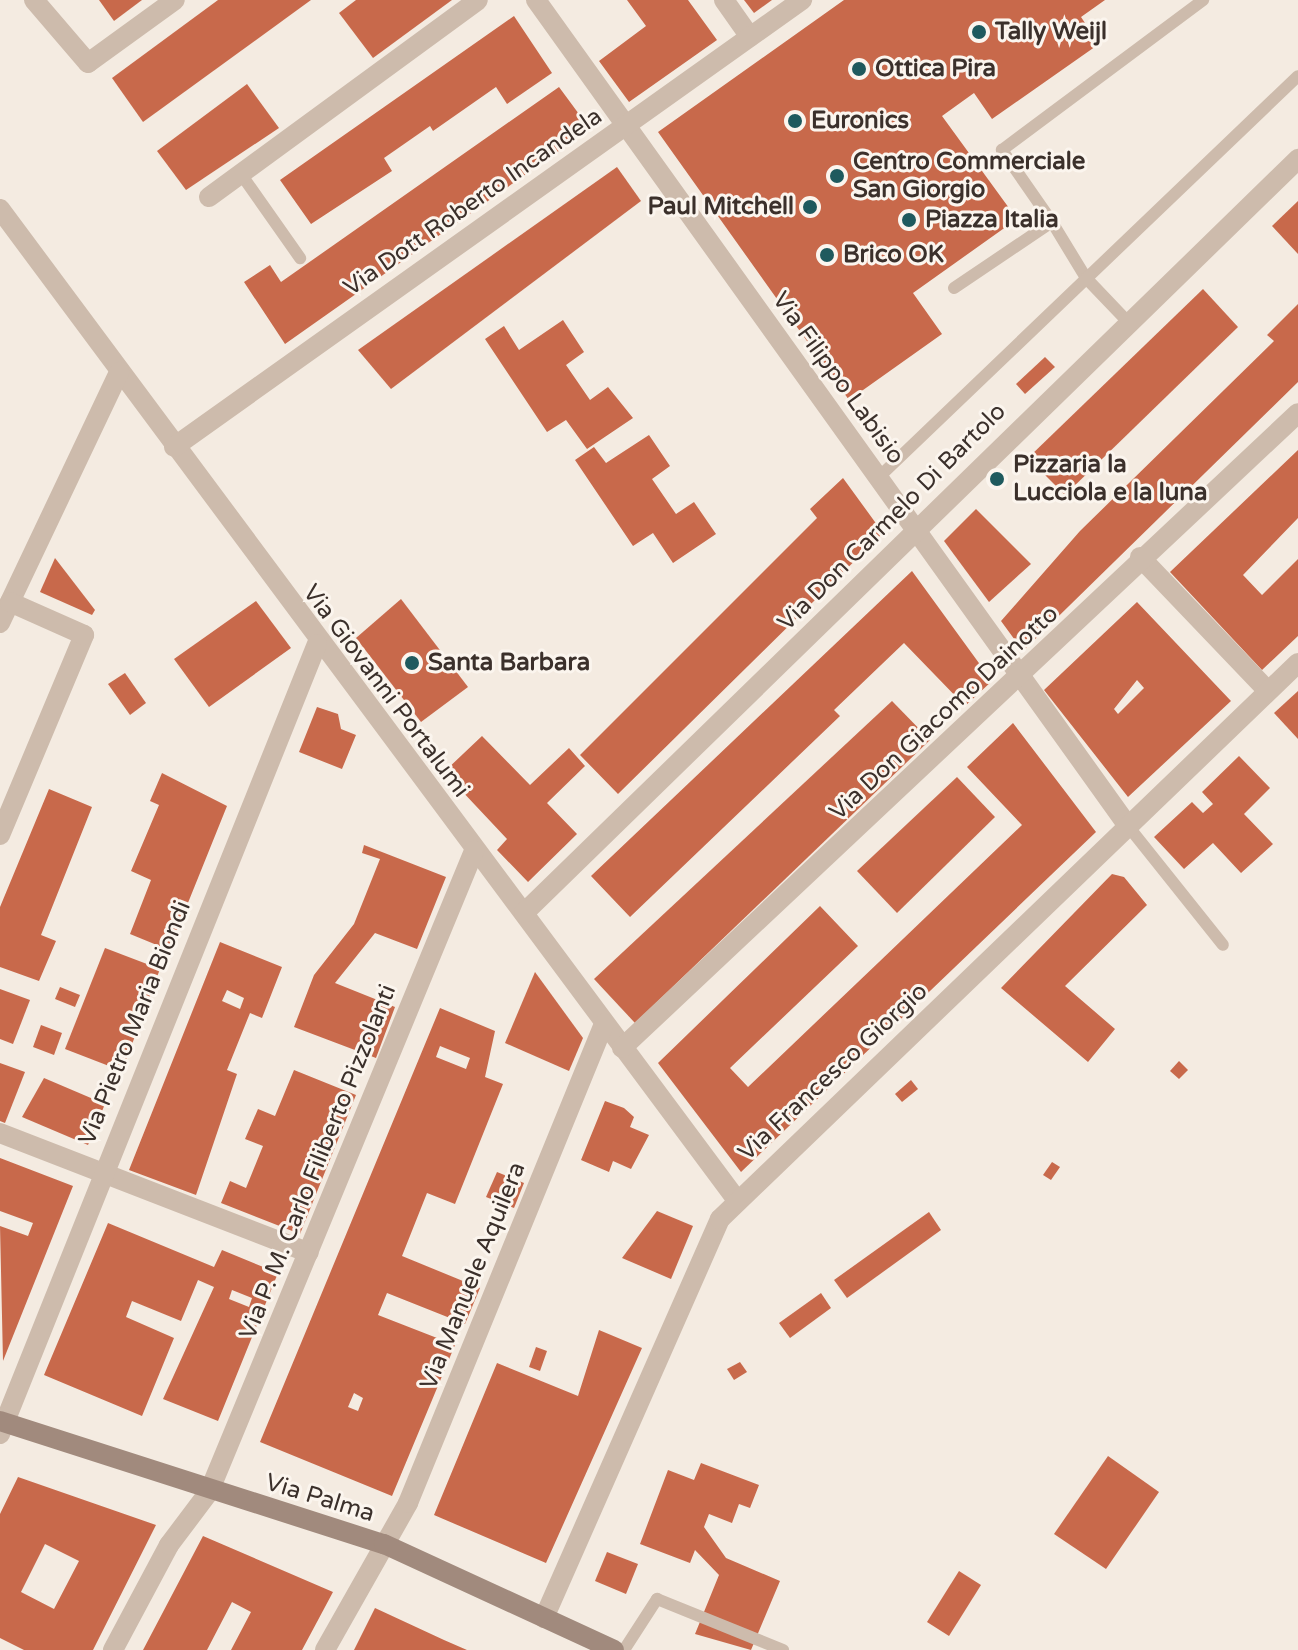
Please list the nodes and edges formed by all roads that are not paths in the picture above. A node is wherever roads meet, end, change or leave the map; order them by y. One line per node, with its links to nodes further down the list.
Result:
1 (34, 0): 2 (street)
2 (175, 0)
3 (478, 0): 12 (street)
4 (536, 0): 10 (street, Via Filippo Labisio)
5 (724, 0): 8 (street)
6 (802, 0): 8 (street, Via Dott Roberto Incandela)
7 (1203, 0): 15 (lane)
8 (750, 37): 10 (street, Via Dott Roberto Incandela)
9 (1298, 76): 17 (lane)
10 (625, 126): 22 (street, Via Dott Roberto Incandela); 23 (street, Via Filippo Labisio)
11 (1298, 159): 19 (street, Via Don Carmelo Di Bartolo)
12 (241, 174): 13 (street); 16 (lane)
13 (209, 197)
14 (0, 209): 20 (street, Via Giovanni Portalumi)
15 (1052, 222): 17 (lane); 18 (lane)
16 (300, 258)
17 (1086, 278): 19 (lane); 23 (lane)
18 (954, 288)
19 (1127, 321): 24 (street, Via Don Carmelo Di Bartolo)
20 (119, 372): 22 (street, Via Giovanni Portalumi); 26 (street)
21 (1298, 413): 25 (street, Via Don Giacomo Dainotto)
22 (174, 447): 28 (street, Via Giovanni Portalumi)
23 (878, 478): 24 (street, Via Filippo Labisio)
24 (916, 530): 30 (street, Via Filippo Labisio); 35 (street, Via Don Carmelo Di Bartolo)
25 (1140, 557): 30 (street, Via Don Giacomo Dainotto); 31 (street)
26 (10, 602): 27 (street); 33 (street)
27 (0, 623)
28 (317, 644): 34 (street, Via Giovanni Portalumi); 40 (street, Via Pietro Maria Biondi)
29 (1298, 663): 31 (street, Via Francesco Giorgio)
30 (1022, 679): 32 (street, Via Filippo Labisio); 38 (street, Via Don Giacomo Dainotto)
31 (1267, 690): 32 (street, Via Francesco Giorgio)
32 (1128, 826): 36 (lane); 41 (street, Via Francesco Giorgio)
33 (0, 835)
34 (474, 851): 35 (street, Via Giovanni Portalumi); 42 (street, Via P. M. Carlo Filiberto Pizzolanti)
35 (524, 913): 37 (street, Via Giovanni Portalumi)
36 (1223, 945)
37 (604, 1024): 38 (street, Via Giovanni Portalumi); 46 (street, Via Manuele Aquilera)
38 (622, 1048): 41 (street, Via Giovanni Portalumi)
39 (0, 1133): 40 (street)
40 (102, 1172): 42 (street); 43 (street, Via Pietro Maria Biondi)
41 (736, 1199): 47 (street, Via Francesco Giorgio)
42 (309, 1253): 45 (street, Via P. M. Carlo Filiberto Pizzolanti)
43 (0, 1421): 44 (street, Via Pietro Maria Biondi); 45 (main road, Via Palma)
44 (0, 1434)
45 (209, 1492): 46 (main road, Via Palma); 48 (street, Via P. M. Carlo Filiberto Pizzolanti)
46 (384, 1544): 47 (main road, Via Palma); 49 (street, Via Manuele Aquilera)
47 (544, 1618): 50 (main road, Via Palma)
48 (113, 1650)
49 (325, 1650)
50 (614, 1650)
51 (624, 1650): 52 (lane)
52 (783, 1650)

